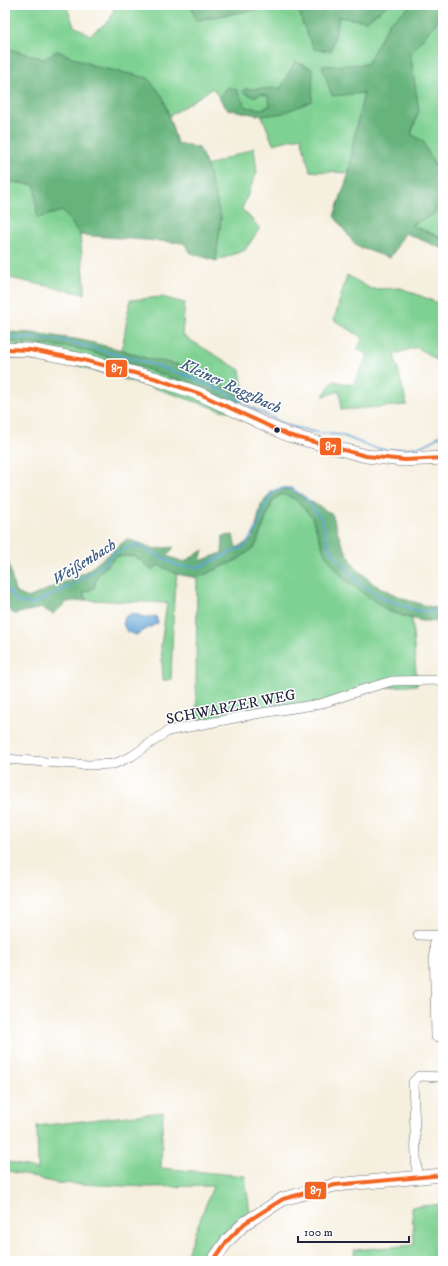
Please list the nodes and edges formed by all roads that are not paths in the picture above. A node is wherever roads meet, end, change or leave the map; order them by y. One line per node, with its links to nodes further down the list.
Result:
1 (5, 349): 2 (main road)
2 (443, 458)
3 (443, 680): 4 (street, SCHWARZER WEG)
4 (5, 759)
5 (418, 935): 6 (street)
6 (438, 936): 7 (street)
7 (436, 1037)
8 (443, 1077): 10 (street)
9 (443, 1176): 10 (main road)
10 (417, 1178): 11 (main road)
11 (213, 1261)

